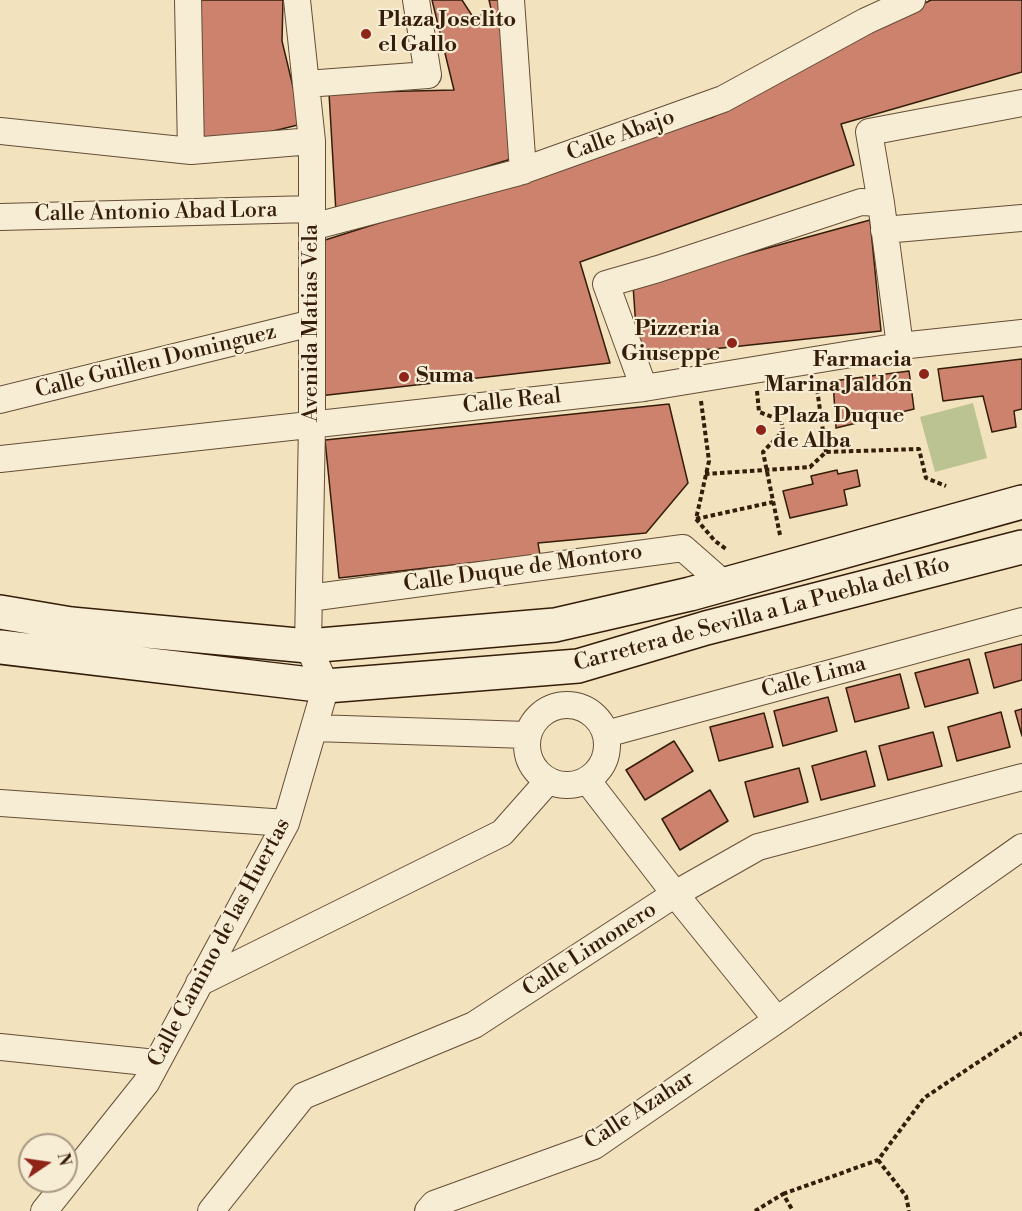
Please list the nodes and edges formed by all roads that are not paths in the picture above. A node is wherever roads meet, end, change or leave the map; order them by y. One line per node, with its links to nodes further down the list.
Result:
1 (188, 0): 10 (street)
2 (297, 0): 6 (street, Avenida Matias Vela)
3 (416, 0): 6 (street)
4 (511, 0): 11 (street)
5 (912, 0): 11 (street, Calle Abajo)
6 (306, 84): 9 (street, Avenida Matias Vela)
7 (1022, 104): 12 (street)
8 (0, 131): 10 (street)
9 (312, 141): 10 (street); 14 (street, Avenida Matias Vela)
10 (191, 151)
11 (523, 171): 14 (street, Calle Abajo)
12 (881, 203): 16 (street); 20 (street)
13 (0, 217): 14 (street, Calle Antonio Abad Lora)
14 (312, 218): 17 (street, Avenida Matias Vela)
15 (1022, 219): 16 (street)
16 (884, 230): 19 (street)
17 (312, 323): 21 (street, Calle Guillen Dominguez); 22 (street, Avenida Matias Vela)
18 (1022, 333): 19 (street, Calle Real)
19 (900, 346): 20 (street, Calle Real)
20 (645, 388): 22 (street, Calle Real)
21 (0, 400)
22 (312, 424): 23 (street, Calle Real); 27 (street, Avenida Matias Vela)
23 (0, 459)
24 (1022, 502): 26 (main road, Carretera de Sevilla a La Puebla del Río)
25 (1022, 547): 34 (main road, Carretera de Sevilla a La Puebla del Río)
26 (724, 584): 27 (street, Calle Duque de Montoro); 30 (main road, Carretera de Sevilla a La Puebla del Río)
27 (309, 598): 30 (street, Avenida Matias Vela)
28 (0, 612): 30 (main road, Carretera de Sevilla a La Puebla del Río)
29 (1022, 621): 36 (street, Calle Lima)
30 (309, 646): 34 (street)
31 (0, 647): 34 (main road, Carretera de Sevilla a La Puebla del Río)
32 (0, 662): 33 (street)
33 (164, 683): 34 (main road)
34 (313, 685): 35 (street, Calle Camino de las Huertas)
35 (314, 728): 37 (street); 42 (street, Calle Camino de las Huertas)
36 (606, 734): 37 (street); 39 (street)
37 (527, 735): 40 (street)
38 (1022, 777): 44 (street, Calle Limonero)
39 (587, 780): 40 (street); 44 (street)
40 (548, 781): 45 (street)
41 (0, 803): 42 (street)
42 (285, 823): 45 (street, Calle Camino de las Huertas)
43 (1022, 847): 46 (street, Calle Azahar)
44 (675, 894): 46 (street); 50 (street, Calle Limonero)
45 (199, 983): 48 (street, Calle Camino de las Huertas)
46 (777, 1020): 51 (street, Calle Azahar)
47 (0, 1047): 48 (street)
48 (156, 1063): 49 (street, Calle Camino de las Huertas)
49 (44, 1211)
50 (211, 1211)
51 (428, 1211)

